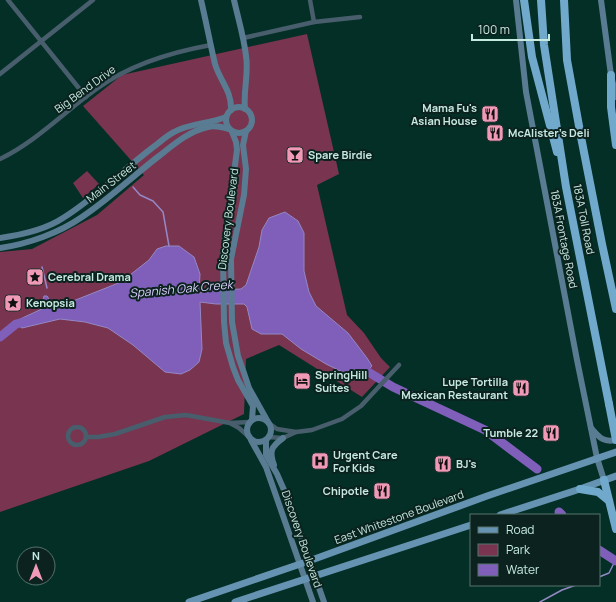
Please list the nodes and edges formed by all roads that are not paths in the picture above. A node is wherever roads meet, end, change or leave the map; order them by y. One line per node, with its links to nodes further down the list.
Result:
1 (8, 0): 14 (street)
2 (93, 0): 14 (street)
3 (201, 0): 15 (street)
4 (234, 0): 13 (street)
5 (310, 0): 12 (street)
6 (516, 0): 39 (street, 183A Frontage Road)
7 (524, 0): 28 (highway)
8 (541, 0): 28 (highway, 183A Toll Road)
9 (564, 0): 34 (highway, 183A Toll Road)
10 (601, 0): 17 (street)
11 (360, 17): 12 (street)
12 (314, 22): 13 (street)
13 (243, 38): 20 (street)
14 (41, 42): 16 (street); 18 (street)
15 (211, 46): 18 (street, Big Bend Drive); 21 (street)
16 (0, 74)
17 (611, 75): 19 (street); 25 (highway)
18 (86, 97): 26 (street, Big Bend Drive)
19 (616, 97)
20 (245, 109): 21 (street); 24 (street)
21 (231, 110): 22 (street)
22 (226, 117): 23 (street); 27 (street, Main Street)
23 (230, 130): 24 (street); 29 (street, Main Street); 36 (street, Discovery Boulevard)
24 (246, 131): 38 (street, Discovery Boulevard)
25 (616, 145)
26 (0, 159)
27 (110, 182): 29 (street); 30 (street, Main Street)
28 (566, 187): 45 (highway, 183A Toll Road, bridge)
29 (116, 191): 32 (street, Main Street)
30 (26, 234): 31 (street, Main Street); 32 (street)
31 (0, 238)
32 (29, 241): 33 (street, Main Street)
33 (0, 248)
34 (616, 309)
35 (399, 365): 40 (street)
36 (251, 421): 37 (street); 38 (street); 42 (street)
37 (230, 423): 41 (street); 42 (street)
38 (269, 423): 40 (street); 44 (street)
39 (590, 426): 45 (street); 47 (street, 183A Frontage Road)
40 (296, 432): 43 (street)
41 (86, 437)
42 (249, 438): 44 (street); 57 (street, Discovery Boulevard)
43 (283, 438): 44 (street); 48 (street)
44 (267, 439): 48 (street, Discovery Boulevard)
45 (616, 440)
46 (616, 452): 47 (main road, East Whitestone Boulevard)
47 (597, 458): 50 (street, 183A Frontage Road); 56 (main road, East Whitestone Boulevard)
48 (277, 474): 56 (street, Discovery Boulevard)
49 (616, 476): 50 (main road)
50 (604, 480): 51 (main road); 52 (highway)
51 (580, 489): 52 (highway); 53 (main road)
52 (609, 501): 55 (highway)
53 (503, 514)
54 (470, 525): 58 (main road)
55 (616, 529)
56 (309, 561): 57 (main road, East Whitestone Boulevard); 58 (street, Discovery Boulevard)
57 (300, 565): 59 (street, Discovery Boulevard); 60 (main road, East Whitestone Boulevard)
58 (314, 575): 59 (main road); 63 (street, Discovery Boulevard)
59 (304, 578): 61 (main road); 62 (street, Discovery Boulevard)
60 (190, 602)
61 (235, 602)
62 (313, 602)
63 (324, 602)

